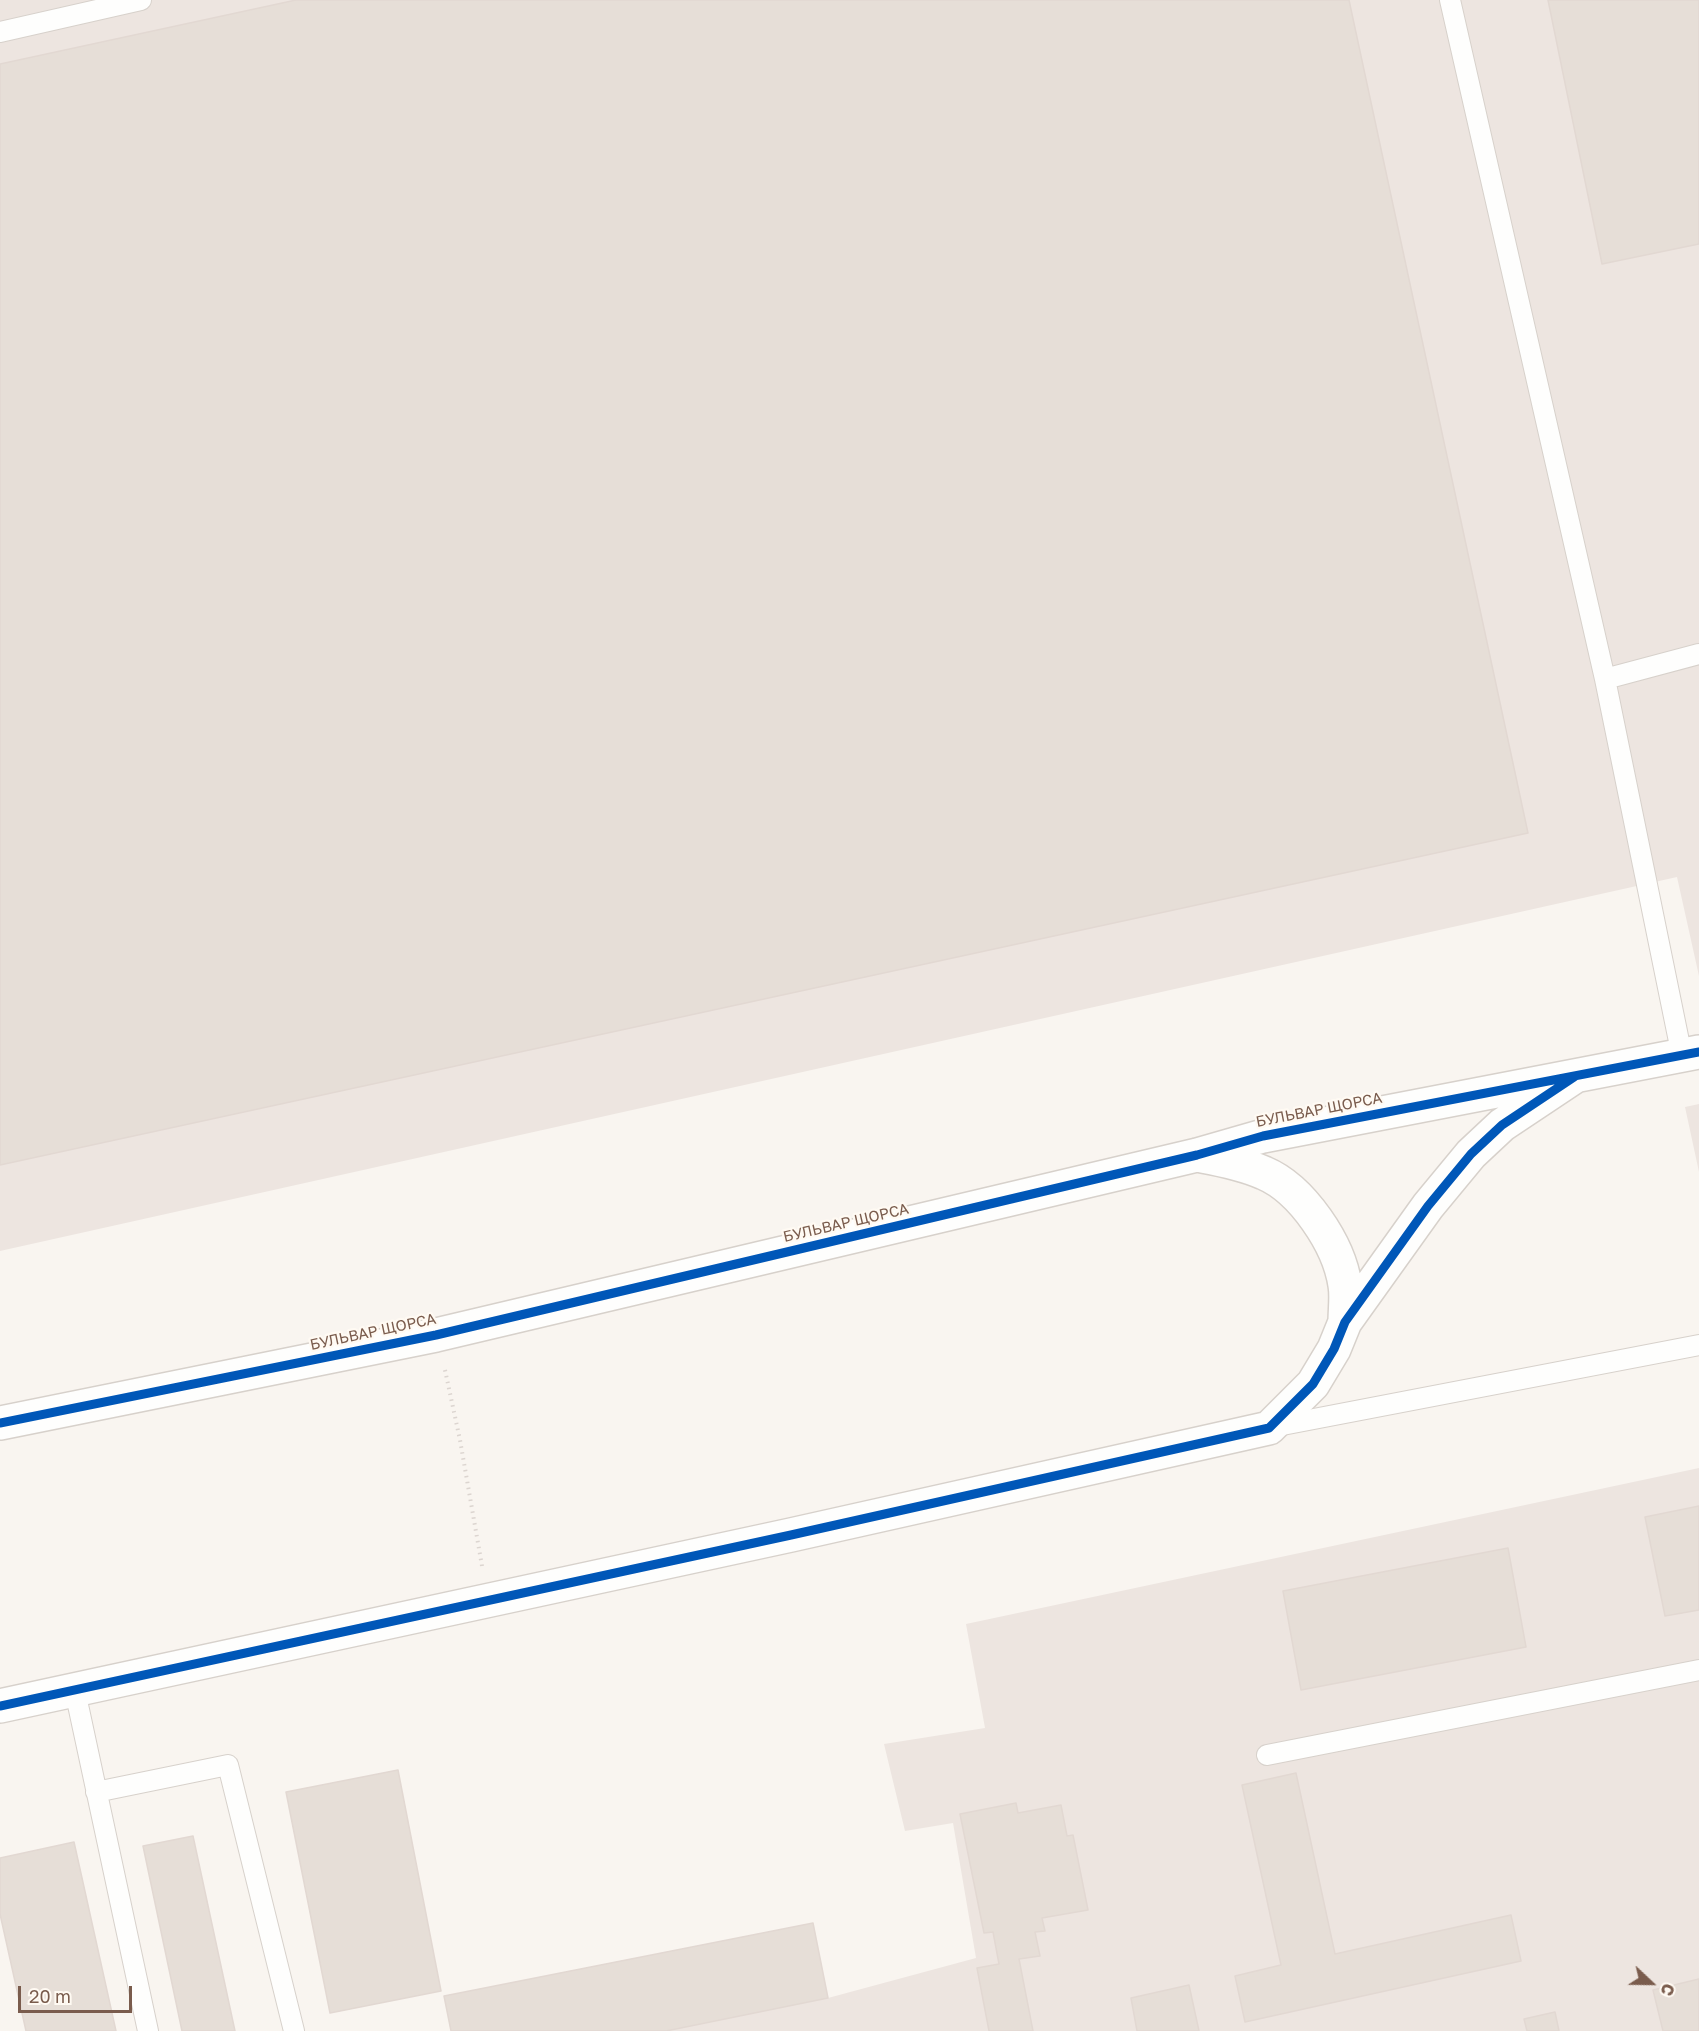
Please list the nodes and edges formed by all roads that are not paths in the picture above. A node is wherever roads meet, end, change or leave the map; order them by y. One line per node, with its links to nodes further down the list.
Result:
1 (141, 0): 3 (lane)
2 (1450, 0): 5 (lane)
3 (0, 32)
4 (1699, 654): 5 (lane)
5 (1605, 679): 6 (lane)
6 (1691, 1054): 7 (street, БУЛЬВАР ЩОРСА)
7 (1574, 1077): 8 (street, БУЛЬВАР ЩОРСА); 9 (street)
8 (1197, 1155): 9 (street); 11 (street, БУЛЬВАР ЩОРСА)
9 (1345, 1322): 12 (street)
10 (1699, 1345): 12 (lane)
11 (0, 1423)
12 (1269, 1428): 14 (street)
13 (1699, 1670): 16 (lane)
14 (75, 1690): 15 (street); 17 (lane)
15 (0, 1706)
16 (1267, 1755)
17 (96, 1792): 18 (lane); 19 (lane)
18 (148, 2031)
19 (294, 2031)

